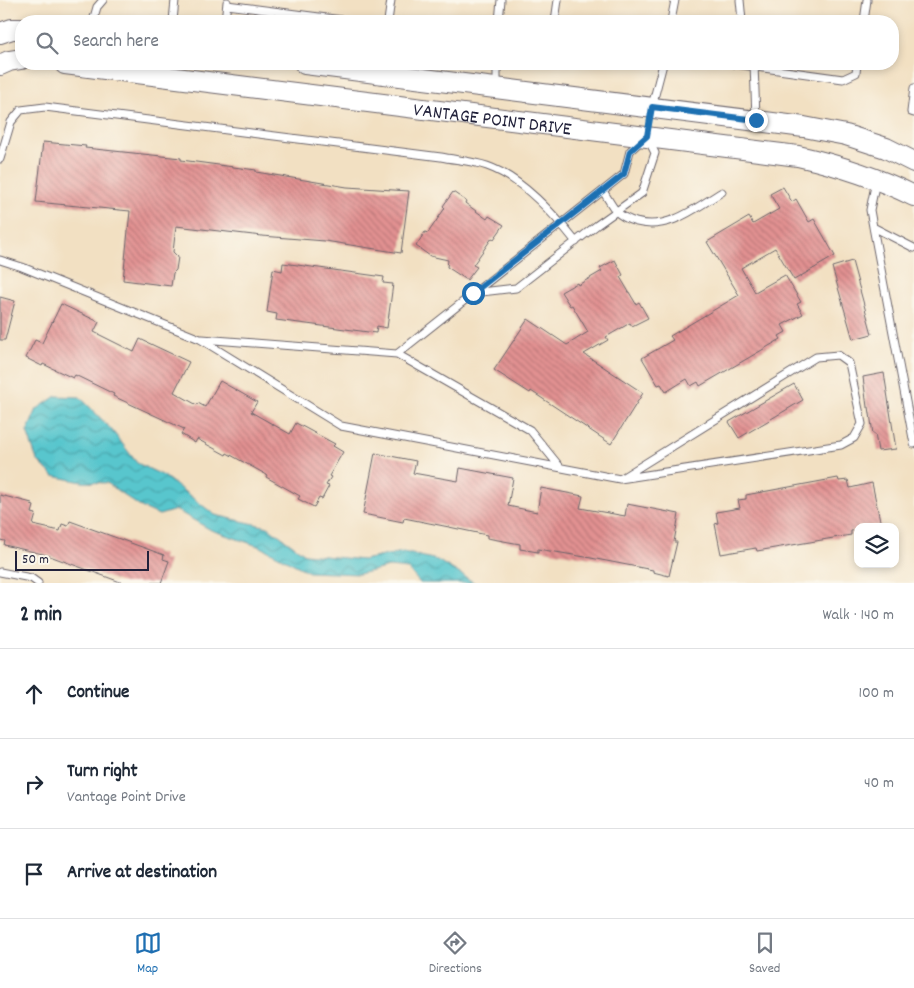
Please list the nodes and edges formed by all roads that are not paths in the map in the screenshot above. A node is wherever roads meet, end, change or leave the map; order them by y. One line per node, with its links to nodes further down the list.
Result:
1 (104, 0): 10 (lane)
2 (175, 0): 11 (lane)
3 (391, 0): 14 (lane)
4 (500, 0): 15 (lane)
5 (558, 0): 16 (lane)
6 (675, 0): 17 (lane)
7 (740, 0): 18 (lane)
8 (867, 0): 19 (lane)
9 (227, 2): 12 (lane); 13 (lane)
10 (95, 15)
11 (174, 15)
12 (226, 15)
13 (311, 15)
14 (389, 15)
15 (499, 15)
16 (556, 15)
17 (672, 15)
18 (741, 15)
19 (865, 15)
20 (15, 29): 21 (street)
21 (0, 33)
22 (15, 60): 23 (street)
23 (0, 65)
24 (113, 70): 34 (street, VANTAGE POINT DRIVE)
25 (382, 70): 34 (street)
26 (388, 70): 32 (street, VANTAGE POINT DRIVE)
27 (497, 70): 32 (lane)
28 (661, 70): 35 (lane)
29 (754, 70): 37 (lane)
30 (786, 70): 31 (lane)
31 (856, 70)
32 (497, 87): 35 (street, VANTAGE POINT DRIVE)
33 (914, 88): 36 (lane)
34 (378, 103): 38 (street, VANTAGE POINT DRIVE)
35 (652, 107): 37 (street, VANTAGE POINT DRIVE); 38 (street)
36 (914, 113)
37 (756, 120): 39 (street, VANTAGE POINT DRIVE)
38 (647, 136): 42 (street, VANTAGE POINT DRIVE); 43 (lane); 46 (lane)
39 (886, 148): 41 (street, VANTAGE POINT DRIVE); 42 (street)
40 (0, 159): 47 (lane)
41 (914, 162)
42 (877, 178): 45 (street, VANTAGE POINT DRIVE); 48 (lane)
43 (603, 191): 46 (lane); 47 (lane)
44 (722, 192): 46 (lane)
45 (914, 196)
46 (616, 211): 49 (lane)
47 (561, 224): 49 (lane); 52 (lane)
48 (873, 228): 50 (lane); 55 (lane)
49 (576, 242): 52 (lane)
50 (914, 248)
51 (0, 260): 53 (lane)
52 (473, 293): 54 (lane)
53 (200, 339): 54 (lane); 56 (lane)
54 (397, 354): 56 (lane)
55 (914, 444)
56 (560, 467): 57 (lane)
57 (620, 479): 57 (lane)
58 (0, 572): 59 (lane)
59 (38, 583)

